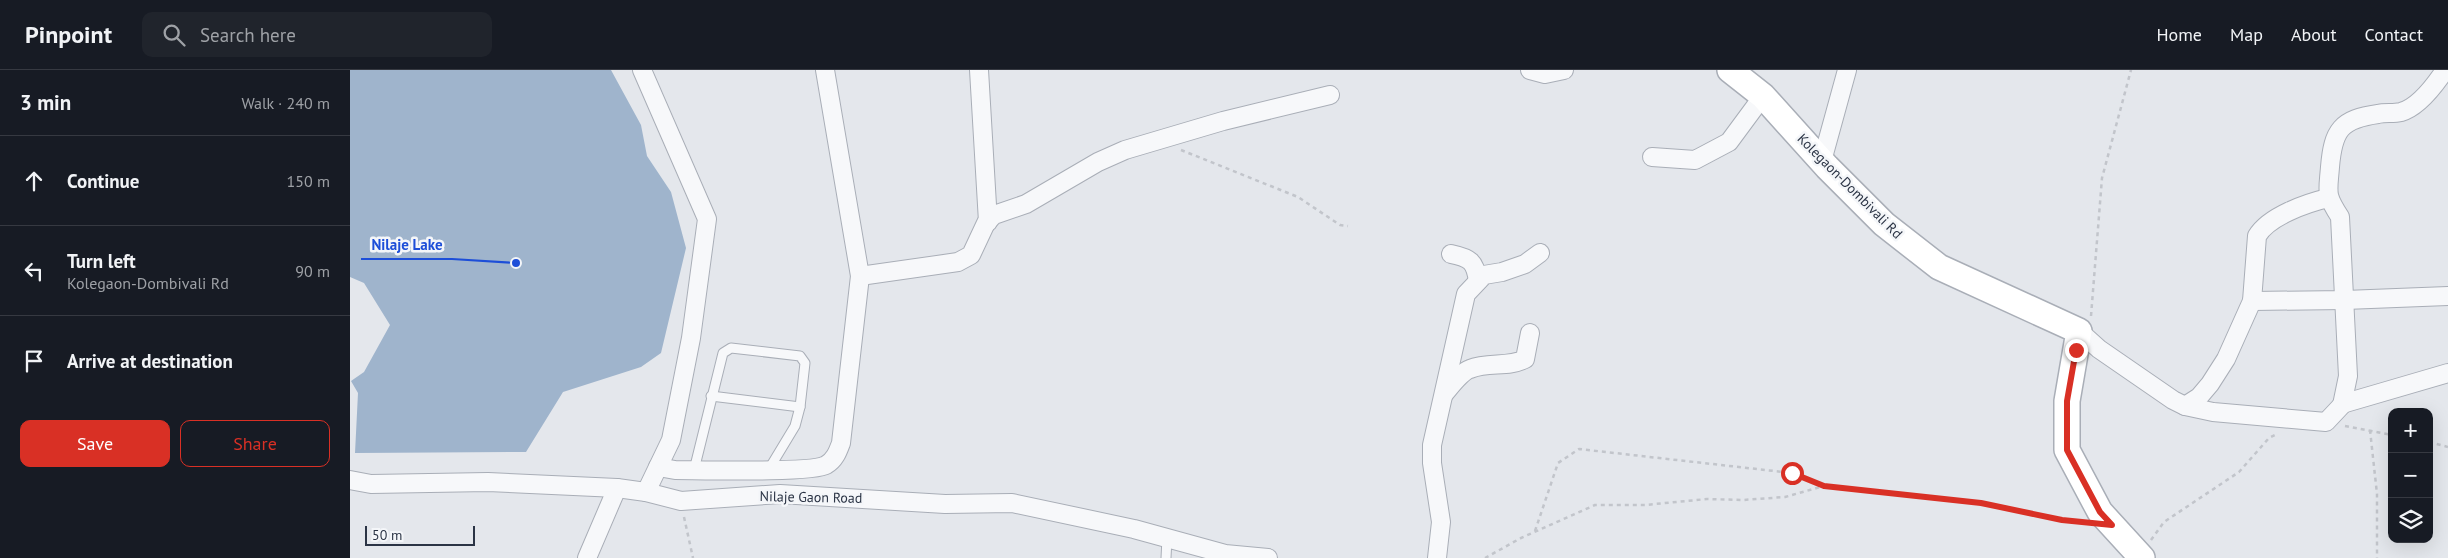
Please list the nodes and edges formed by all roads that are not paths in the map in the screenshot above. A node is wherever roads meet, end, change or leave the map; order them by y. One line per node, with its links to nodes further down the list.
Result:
1 (642, 70): 30 (street)
2 (825, 70): 17 (street)
3 (979, 70): 14 (street)
4 (1530, 70): 5 (street)
5 (1564, 70)
6 (1730, 70): 10 (street, Kolegaon-Dombivali Rd)
7 (1847, 70): 12 (street)
8 (2445, 70): 13 (street)
9 (1330, 94): 14 (street)
10 (1763, 96): 11 (street); 12 (street, Kolegaon-Dombivali Rd)
11 (1652, 157)
12 (1822, 161): 23 (street, Kolegaon-Dombivali Rd)
13 (2328, 198): 20 (street); 21 (street)
14 (988, 222): 17 (street)
15 (1540, 253): 18 (street)
16 (1451, 254): 18 (street)
17 (860, 276): 31 (street)
18 (1478, 281): 25 (street)
19 (2448, 296): 20 (street)
20 (2345, 300): 21 (street); 27 (street)
21 (2252, 301): 28 (street)
22 (1530, 333): 25 (street)
23 (2084, 336): 28 (street); 39 (street)
24 (2448, 373): 27 (street)
25 (1444, 394): 43 (street)
26 (711, 396): 29 (lane); 29 (lane); 33 (lane)
27 (2342, 404): 28 (street)
28 (2185, 406)
29 (800, 407): 32 (lane)
30 (658, 467): 33 (street); 36 (street)
31 (788, 468): 32 (street); 37 (street)
32 (769, 469): 33 (street)
33 (694, 470)
34 (350, 480): 35 (street, Nilaje Gaon Road)
35 (616, 488): 36 (street, Nilaje Gaon Road); 40 (street)
36 (646, 492): 37 (street, Nilaje Gaon Road)
37 (785, 494): 38 (street, Nilaje Gaon Road)
38 (1168, 538): 41 (lane); 42 (street, Nilaje Gaon Road)
39 (2146, 550)
40 (587, 558)
41 (1166, 558)
42 (1268, 558)
43 (1437, 558)

